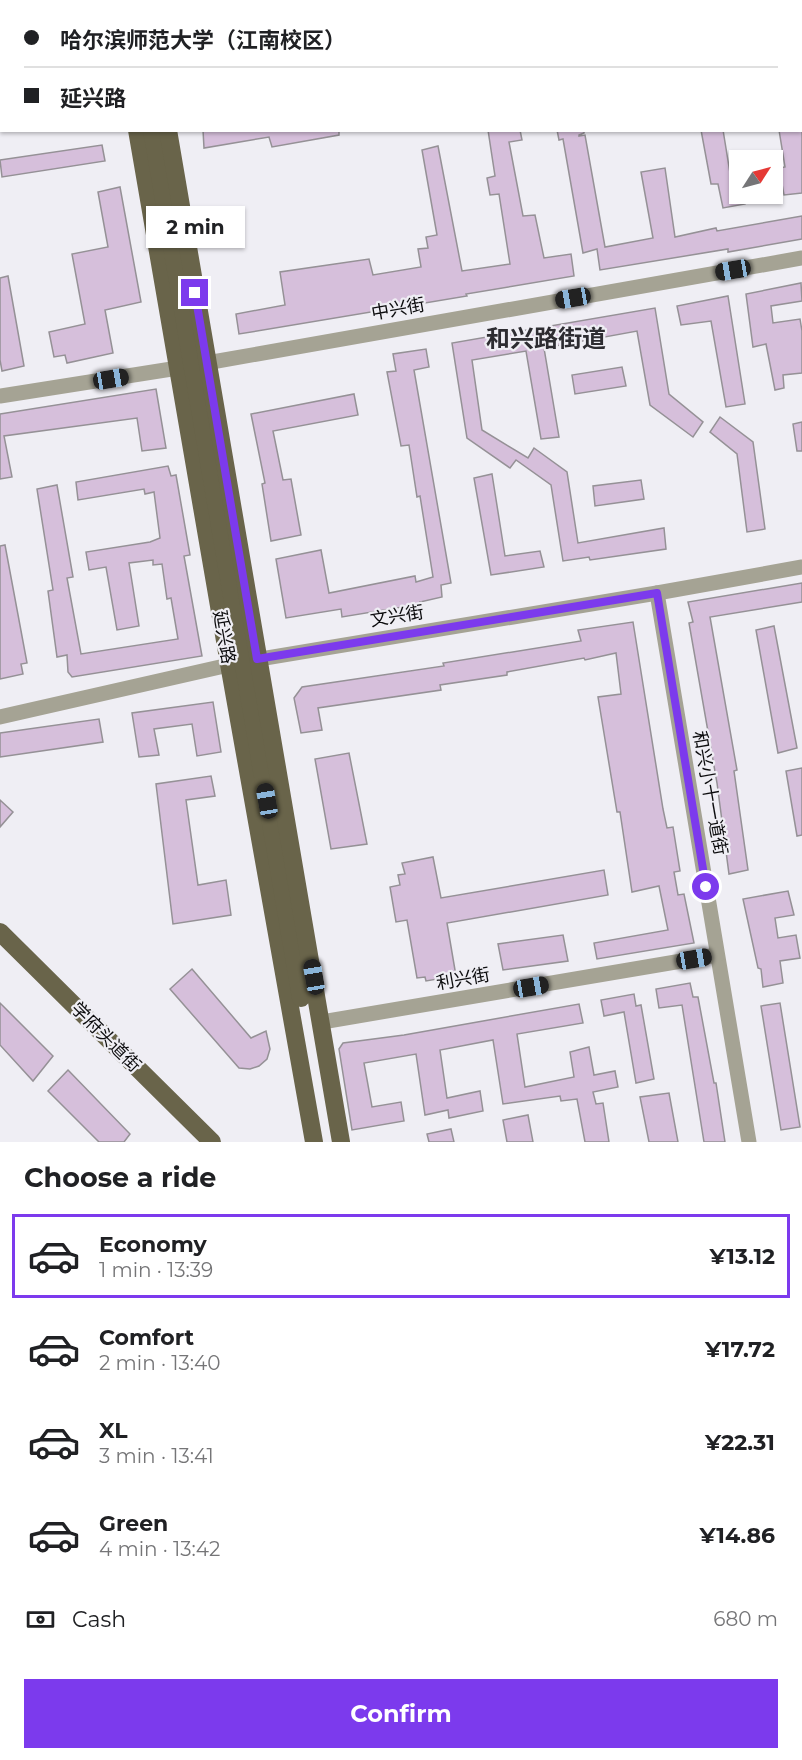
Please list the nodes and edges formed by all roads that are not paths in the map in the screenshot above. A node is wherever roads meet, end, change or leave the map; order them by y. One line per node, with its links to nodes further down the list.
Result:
1 (137, 132): 5 (main road, 延兴路)
2 (152, 132): 5 (main road)
3 (168, 132): 5 (main road, 延兴路)
4 (802, 258): 5 (street, 中兴街)
5 (192, 365): 6 (street, 中兴街); 9 (main road, 延兴路); 9 (main road, 延兴路)
6 (0, 396)
7 (802, 567): 8 (street, 文兴街)
8 (657, 593): 9 (street, 文兴街); 13 (street, 和兴小十一道街)
9 (243, 662): 10 (street, 文兴街); 14 (main road, 延兴路); 17 (main road, 延兴路); 18 (main road)
10 (0, 717)
11 (0, 932): 16 (main road, 学府头道街)
12 (0, 946): 15 (main road, 学府头道街)
13 (717, 955): 14 (street, 利兴街); 20 (street, 和兴小十一道街)
14 (322, 1022): 19 (main road, 延兴路)
15 (194, 1142)
16 (212, 1142)
17 (314, 1142)
18 (326, 1142)
19 (341, 1142)
20 (748, 1142)

